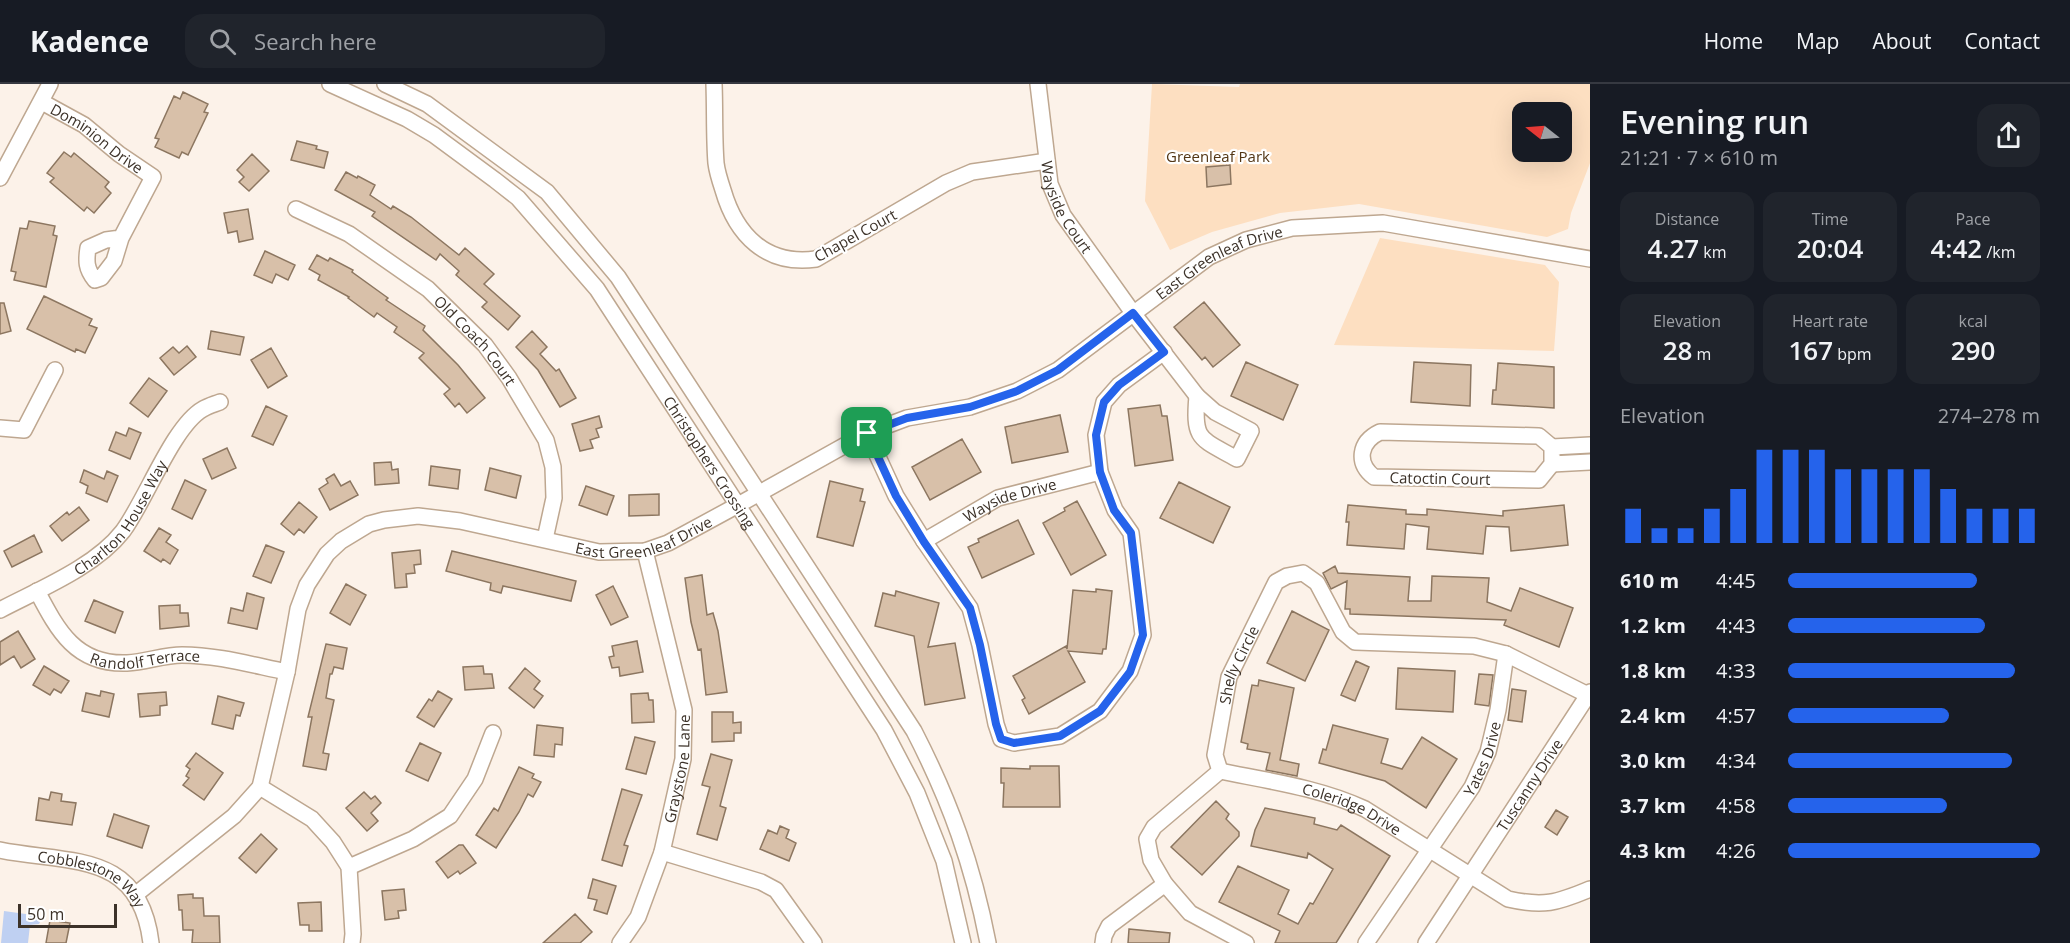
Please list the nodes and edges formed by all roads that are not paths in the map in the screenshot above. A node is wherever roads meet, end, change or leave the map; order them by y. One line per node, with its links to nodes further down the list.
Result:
1 (50, 84): 6 (street)
2 (330, 84): 25 (street, Christophers Crossing)
3 (385, 84): 24 (street, Christophers Crossing)
4 (714, 84): 7 (street, Chapel Court)
5 (1038, 84): 7 (street, Wayside Court)
6 (42, 102): 8 (street); 10 (street, Dominion Drive)
7 (1047, 161): 12 (street, Wayside Court)
8 (0, 178)
9 (296, 209): 26 (street, Old Coach Court)
10 (121, 238)
11 (1590, 259): 12 (street, East Greenleaf Drive)
12 (1133, 313): 13 (street, Wayside Court); 18 (street, East Greenleaf Drive)
13 (1164, 352): 15 (street, Wayside Court); 23 (street)
14 (55, 370): 17 (street)
15 (1197, 396)
16 (220, 402): 29 (street, Charlton House Way)
17 (0, 428)
18 (867, 433): 24 (street, East Greenleaf Drive); 27 (street)
19 (1590, 446): 20 (street, Catoctin Court)
20 (1552, 447): 22 (street); 22 (street, Catoctin Court)
21 (1590, 462): 22 (street)
22 (1552, 464)
23 (1100, 472): 27 (street, Wayside Drive); 27 (street)
24 (759, 492): 25 (street, East Greenleaf Drive); 50 (street, Christophers Crossing)
25 (738, 506): 28 (street, East Greenleaf Drive); 49 (street, Christophers Crossing)
26 (545, 539): 28 (street, East Greenleaf Drive); 32 (street, East Greenleaf Drive)
27 (924, 542)
28 (645, 551): 39 (street, Graystone Lane)
29 (37, 591): 30 (street, Charlton House Way); 32 (street, Randolf Terrace)
30 (0, 610)
31 (1506, 654): 33 (street, Shelly Circle); 35 (street, Shelly Circle); 38 (street, Yates Drive)
32 (287, 672): 36 (street, East Greenleaf Drive)
33 (1590, 695): 41 (street, Tuscanny Drive)
34 (493, 733): 40 (street)
35 (1220, 771): 38 (street, Coleridge Drive); 42 (street)
36 (260, 787): 40 (street); 44 (street, East Greenleaf Drive)
37 (0, 850): 44 (street, Cobblestone Way)
38 (1430, 851): 41 (street, Coleridge Drive); 53 (street)
39 (662, 852): 47 (street, Graystone Lane); 48 (street)
40 (349, 867): 46 (street)
41 (1470, 877): 43 (street, Coleridge Drive); 54 (street, Tuscanny Drive)
42 (1165, 884): 51 (street); 52 (street)
43 (1590, 889)
44 (135, 895): 45 (street, Cobblestone Way)
45 (151, 943)
46 (352, 943)
47 (620, 943)
48 (814, 943)
49 (963, 943)
50 (988, 943)
51 (1103, 943)
52 (1246, 943)
53 (1366, 943)
54 (1426, 943)

